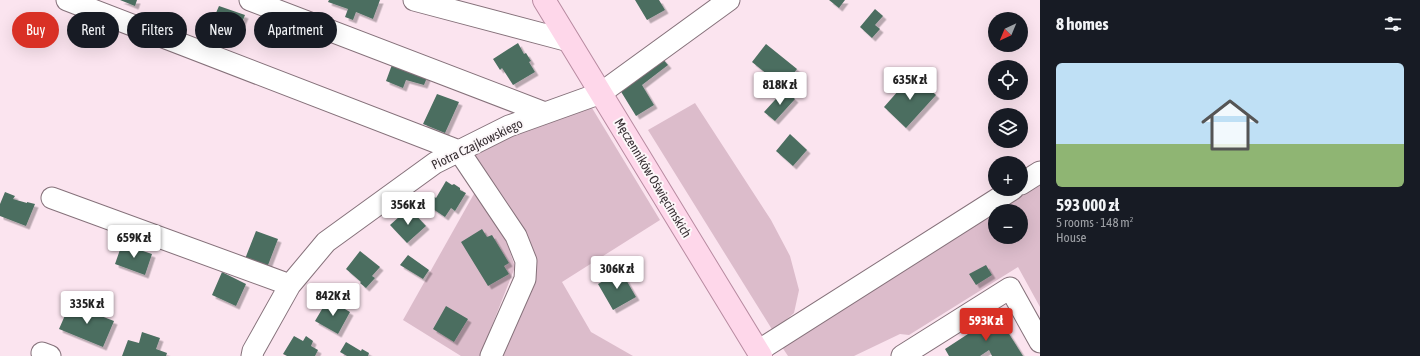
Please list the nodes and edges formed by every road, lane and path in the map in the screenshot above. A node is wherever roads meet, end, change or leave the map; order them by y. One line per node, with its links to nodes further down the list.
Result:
1 (67, 0): 9 (street)
2 (250, 0): 8 (street)
3 (414, 0): 6 (street)
4 (544, 0): 6 (main road, Męczenników Oświęcimskich)
5 (729, 0): 7 (street, Piotra Czajkowskiego)
6 (569, 41): 7 (main road, Męczenników Oświęcimskich)
7 (601, 93): 8 (street, Piotra Czajkowskiego); 16 (main road, Męczenników Oświęcimskich)
8 (545, 113): 9 (street, Piotra Czajkowskiego)
9 (459, 151): 14 (street, Piotra Czajkowskiego); 18 (street)
10 (1040, 172): 11 (street)
11 (1028, 180)
12 (1002, 196): 16 (street)
13 (52, 198): 14 (street)
14 (290, 285): 17 (street, Piotra Czajkowskiego)
15 (1040, 342): 19 (street)
16 (760, 353)
17 (252, 356)
18 (490, 356)
19 (902, 356)

